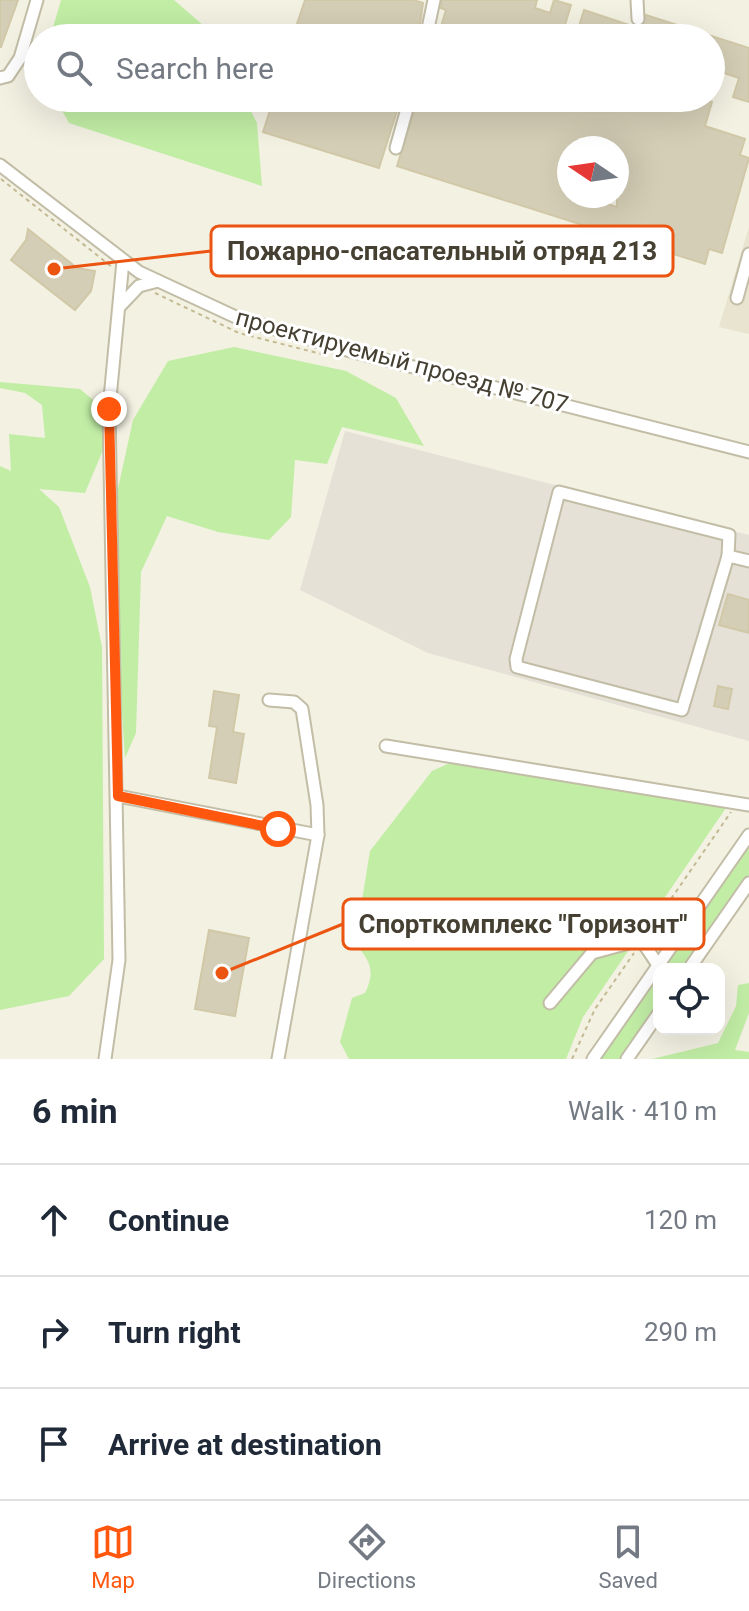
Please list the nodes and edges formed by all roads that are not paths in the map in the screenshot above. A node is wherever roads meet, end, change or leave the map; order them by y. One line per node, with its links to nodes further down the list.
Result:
1 (37, 0): 5 (street)
2 (434, 0): 6 (street)
3 (637, 0): 4 (street)
4 (638, 19)
5 (30, 24)
6 (429, 24)
7 (24, 44): 8 (street)
8 (0, 78)
9 (406, 112): 10 (street)
10 (396, 148)
11 (0, 165): 13 (street, проектируемый проезд № 707)
12 (749, 254): 15 (street)
13 (123, 261): 14 (street, проектируемый проезд № 707); 16 (street)
14 (158, 281): 16 (street); 17 (street, проектируемый проезд № 707)
15 (737, 298)
16 (118, 310): 22 (street)
17 (749, 452)
18 (728, 556): 18 (street); 19 (street)
19 (749, 561)
20 (269, 700): 24 (street)
21 (386, 746): 23 (street)
22 (118, 796): 24 (street); 35 (street)
23 (744, 804)
24 (318, 835): 36 (street)
25 (749, 835): 27 (street)
26 (749, 883): 31 (street)
27 (684, 928): 28 (street); 30 (street)
28 (642, 941): 29 (street); 33 (street)
29 (657, 963)
30 (659, 963)
31 (693, 963)
32 (653, 972): 37 (street)
33 (550, 1003)
34 (653, 1022): 38 (street)
35 (105, 1059)
36 (278, 1059)
37 (593, 1059)
38 (627, 1059)

